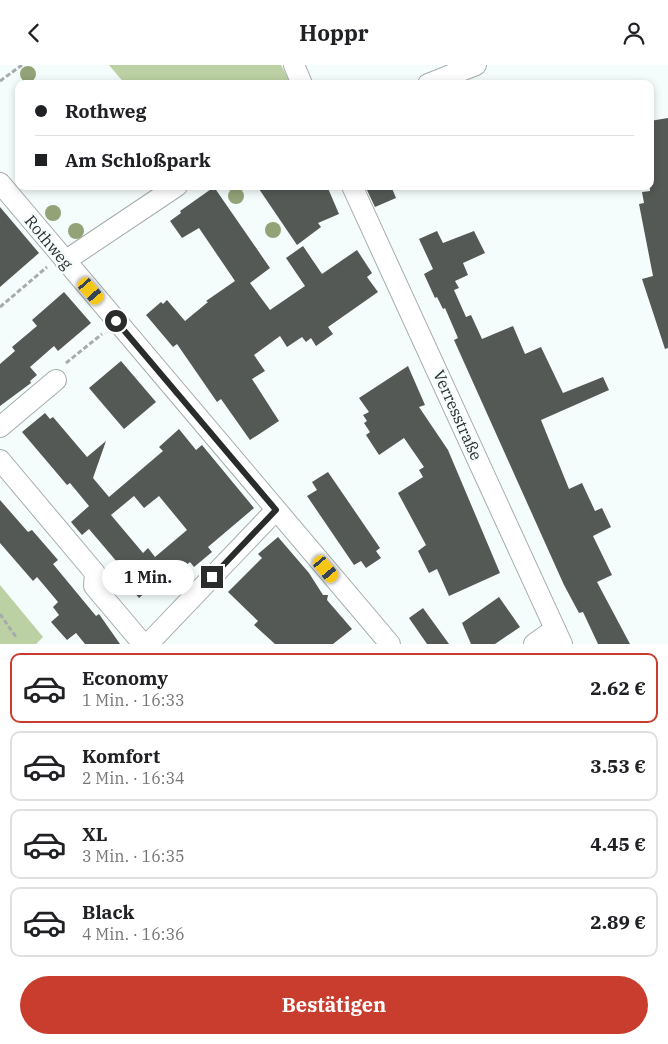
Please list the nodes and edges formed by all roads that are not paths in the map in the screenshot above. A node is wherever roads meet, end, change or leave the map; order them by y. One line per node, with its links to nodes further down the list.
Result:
1 (294, 65): 3 (street)
2 (476, 65): 4 (street)
3 (300, 80)
4 (438, 80)
5 (0, 183): 8 (street, Rothweg)
6 (171, 190): 8 (street)
7 (354, 190): 13 (street, Verresstraße)
8 (63, 258): 12 (street, Rothweg)
9 (56, 379): 10 (street)
10 (0, 427)
11 (0, 460): 14 (street)
12 (276, 510): 15 (street); 16 (street, Rothweg)
13 (558, 637): 17 (street)
14 (143, 644)
15 (148, 644)
16 (390, 644)
17 (534, 644)

